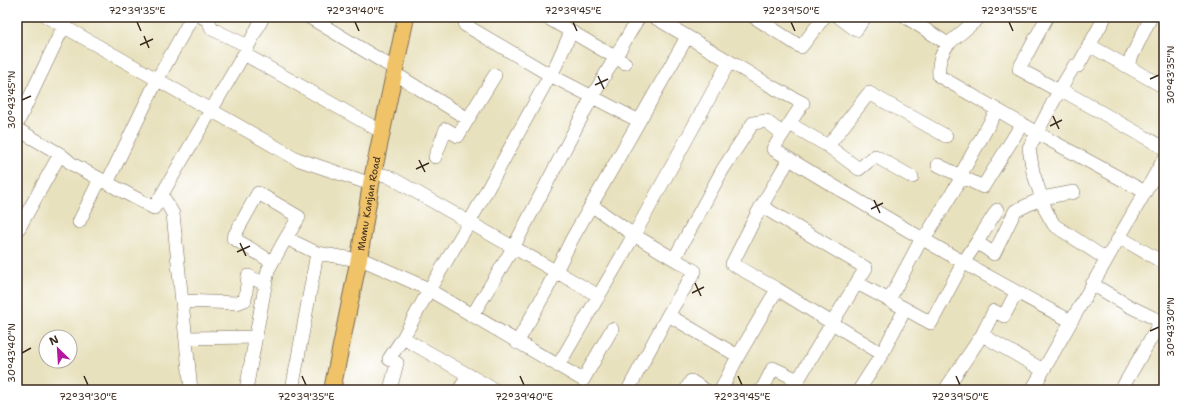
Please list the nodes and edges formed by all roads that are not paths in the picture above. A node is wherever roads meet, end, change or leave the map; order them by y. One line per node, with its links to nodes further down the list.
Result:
1 (46, 17): 20 (street)
2 (192, 17): 32 (street)
3 (202, 17): 25 (street)
4 (262, 17): 25 (street)
5 (309, 17): 29 (street)
6 (406, 17): 29 (main road, Mamu Kanjan Road)
7 (470, 17): 31 (street)
8 (546, 17): 21 (street)
9 (639, 17): 26 (street)
10 (654, 17): 22 (street)
11 (754, 17): 12 (street)
12 (824, 17)
13 (839, 17): 14 (street)
14 (864, 17)
15 (906, 17): 23 (street)
16 (980, 17): 23 (street)
17 (1047, 17): 34 (street)
18 (1105, 17): 24 (street)
19 (1151, 17): 28 (street)
20 (66, 22): 32 (street); 41 (street)
21 (571, 32): 26 (street); 31 (street)
22 (687, 37): 27 (street); 39 (street)
23 (948, 44): 36 (street)
24 (1089, 45): 28 (street); 34 (street)
25 (246, 50): 37 (street); 43 (street)
26 (620, 60): 35 (street)
27 (729, 62): 42 (street); 67 (street)
28 (1127, 66): 33 (street)
29 (395, 71): 38 (street); 43 (main road, Mamu Kanjan Road)
30 (495, 75): 38 (street)
31 (551, 75): 35 (street); 65 (street)
32 (156, 80): 37 (street); 56 (street)
33 (1164, 87)
34 (1060, 90): 44 (street); 47 (street)
35 (592, 97): 39 (street); 72 (street)
36 (997, 110): 40 (street); 54 (street)
37 (211, 111): 55 (street); 59 (street)
38 (468, 119): 49 (street)
39 (639, 121): 61 (street)
40 (1022, 124): 44 (street); 54 (street)
41 (17, 129): 48 (street)
42 (787, 129): 46 (street); 50 (street); 75 (street)
43 (382, 132): 55 (main road, Mamu Kanjan Road)
44 (1037, 133): 58 (street); 60 (street)
45 (946, 136): 46 (street)
46 (828, 146): 53 (street)
47 (1164, 148)
48 (60, 154): 56 (street); 66 (street)
49 (435, 157)
50 (789, 159): 62 (street); 69 (street)
51 (1164, 159): 58 (street)
52 (938, 165): 54 (street)
53 (912, 177)
54 (961, 177): 69 (street)
55 (373, 178): 65 (street); 74 (main road, Mamu Kanjan Road)
56 (104, 181): 59 (street); 64 (street)
57 (1074, 192): 60 (street)
58 (1145, 192): 70 (street)
59 (162, 195): 89 (street)
60 (1042, 198): 71 (street); 76 (street)
61 (591, 205): 67 (street); 80 (street)
62 (761, 206): 81 (street); 84 (street)
63 (997, 210): 71 (street)
64 (79, 222)
65 (469, 223): 72 (street); 85 (street)
66 (18, 228)
67 (634, 234): 75 (street); 87 (street)
68 (286, 238): 73 (street); 77 (street); 77 (street)
69 (923, 238): 78 (street); 88 (street)
70 (1119, 238): 76 (street); 79 (street)
71 (977, 242): 78 (street)
72 (513, 248): 80 (street); 92 (street)
73 (317, 253): 74 (street); 113 (street)
74 (359, 259): 85 (street); 114 (main road, Mamu Kanjan Road)
75 (674, 259): 91 (street)
76 (1106, 259): 83 (street)
77 (272, 262): 82 (street)
78 (963, 263): 86 (street); 90 (street)
79 (1164, 263)
80 (555, 272): 87 (street); 101 (street)
81 (857, 283): 88 (street); 95 (street)
82 (265, 284): 89 (street); 98 (street)
83 (1092, 284): 93 (street); 94 (street)
84 (777, 289): 95 (street); 103 (street)
85 (429, 290): 92 (street); 100 (street)
86 (1016, 293): 93 (street); 97 (street)
87 (598, 296): 104 (street)
88 (889, 300): 90 (street)
89 (182, 301): 99 (street)
90 (905, 309): 102 (street)
91 (668, 315): 103 (street); 117 (street)
92 (472, 316): 101 (street)
93 (1071, 322): 105 (street)
94 (1162, 322): 124 (street)
95 (832, 323): 102 (street); 108 (street)
96 (612, 329): 107 (street)
97 (982, 335): 105 (street); 123 (street)
98 (255, 337): 99 (street); 112 (street)
99 (186, 338): 111 (street)
100 (403, 338): 106 (street); 110 (street)
101 (517, 343): 104 (street)
102 (882, 354): 122 (street)
103 (738, 356): 120 (street)
104 (558, 366): 107 (street)
105 (1043, 370): 109 (street)
106 (469, 375): 115 (street); 116 (street)
107 (580, 385)
108 (796, 385): 121 (street)
109 (1037, 388)
110 (394, 389)
111 (191, 390)
112 (246, 390)
113 (292, 390)
114 (332, 390)
115 (459, 390)
116 (495, 390)
117 (628, 390)
118 (686, 390): 119 (street)
119 (705, 390)
120 (721, 390)
121 (762, 390)
122 (859, 390)
123 (945, 390)
124 (1120, 390)

